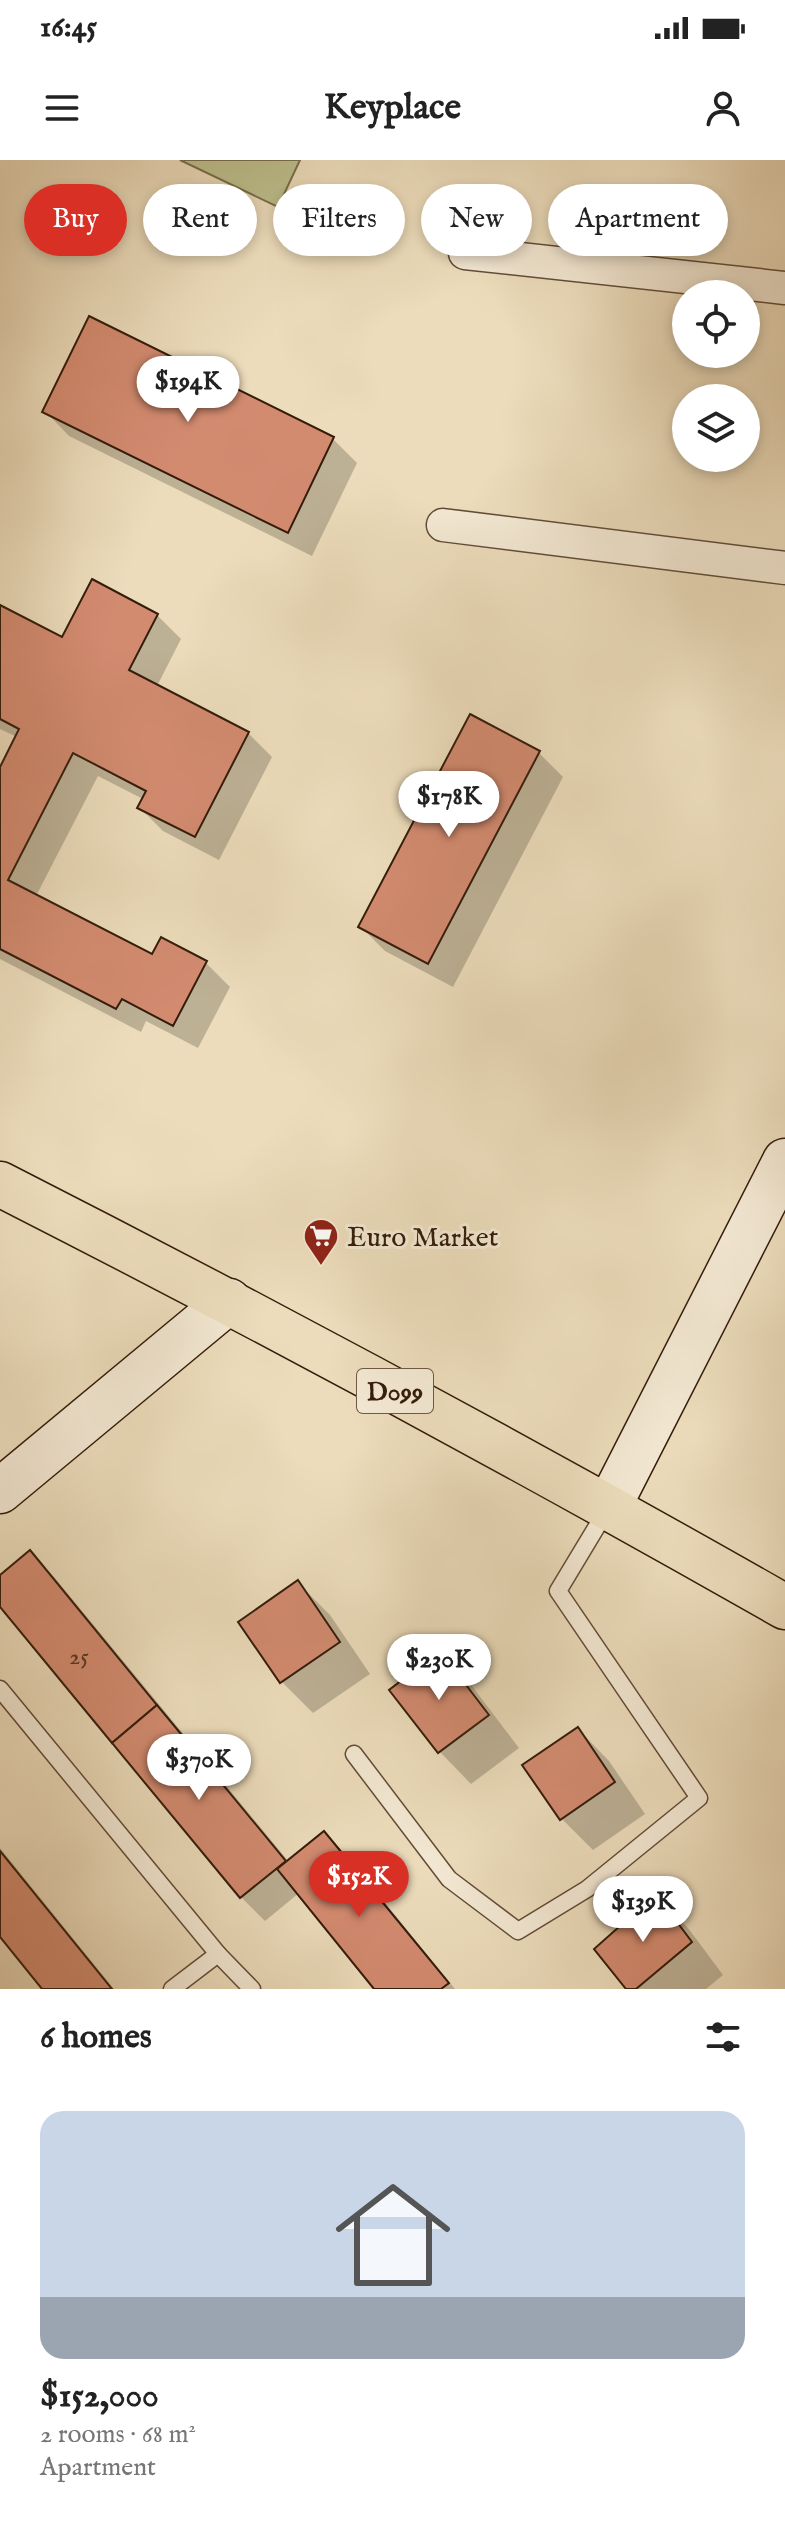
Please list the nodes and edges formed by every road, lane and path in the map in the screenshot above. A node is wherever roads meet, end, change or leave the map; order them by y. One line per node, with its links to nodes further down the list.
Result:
1 (492, 256): 2 (street)
2 (785, 288)
3 (443, 525): 4 (street)
4 (785, 568)
5 (785, 1161): 9 (street)
6 (0, 1184): 7 (highway, D099)
7 (229, 1301): 8 (street); 9 (highway, D099)
8 (3, 1483)
9 (609, 1506): 10 (highway, D099); 12 (lane)
10 (785, 1607)
11 (0, 1689): 13 (lane)
12 (354, 1754)
13 (218, 1954): 14 (lane); 15 (lane)
14 (172, 1989)
15 (252, 1989)

